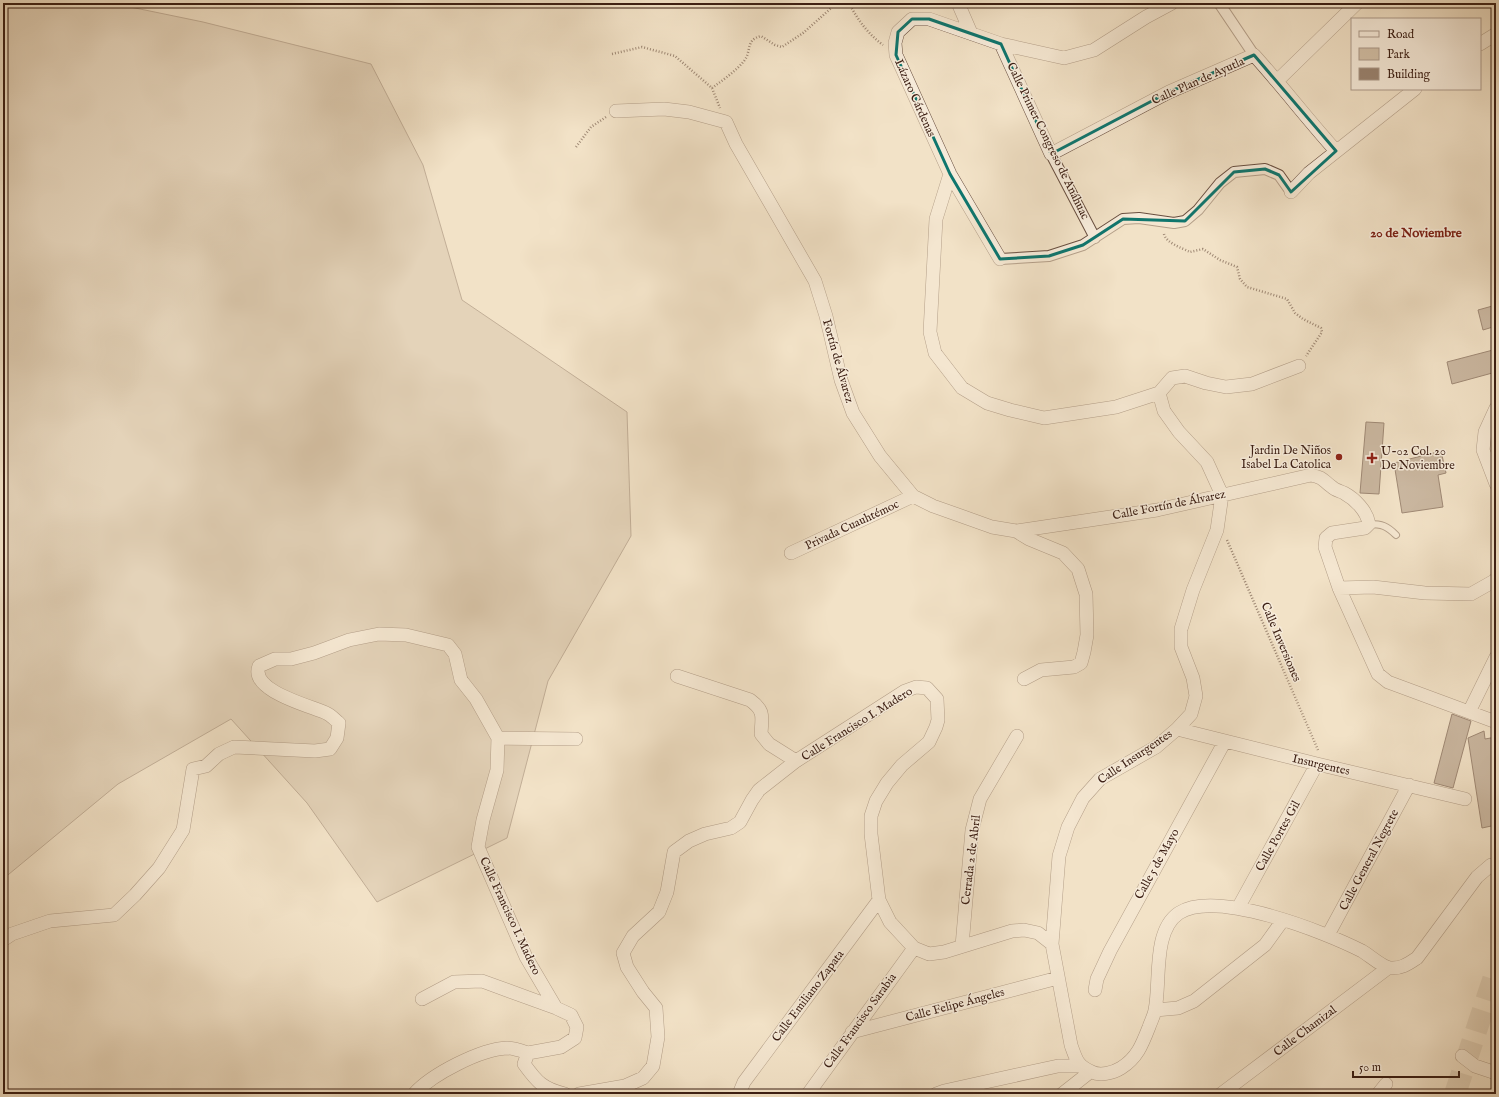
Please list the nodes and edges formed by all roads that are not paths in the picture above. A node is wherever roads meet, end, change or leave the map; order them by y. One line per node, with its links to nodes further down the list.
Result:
1 (958, 3): 5 (street)
2 (1172, 3): 8 (street, Lázaro Cárdenas)
3 (1219, 3): 9 (street)
4 (1357, 3): 10 (street)
5 (971, 33): 8 (street, Lázaro Cárdenas); 15 (street, Lázaro Cárdenas)
6 (1496, 34): 7 (street)
7 (1481, 43)
8 (1001, 44): 14 (street, Calle Primer Congreso de Anáhuac)
9 (1254, 55): 10 (street, Calle Plan de Ayutla); 14 (street, Calle Plan de Ayutla)
10 (1277, 81): 13 (street, Calle Plan de Ayutla)
11 (1414, 90): 13 (street)
12 (616, 111): 24 (street, Fortín de Álvarez)
13 (1336, 151): 16 (street)
14 (1051, 154): 17 (street, Calle Primer Congreso de Anáhuac)
15 (950, 174): 18 (street, Lázaro Cárdenas); 20 (street)
16 (1291, 192): 17 (street)
17 (1094, 238): 18 (street)
18 (1000, 259)
19 (1299, 366): 20 (street)
20 (1159, 393): 23 (street)
21 (1496, 408): 22 (street)
22 (1496, 484)
23 (1222, 495): 25 (street, Calle Fortín de Álvarez); 26 (street, Calle Fortín de Álvarez); 36 (street, Calle Insurgentes)
24 (913, 496): 26 (street, Fortín de Álvarez); 28 (street, Privada Cuauhtémoc)
25 (1368, 524): 27 (lane); 30 (street)
26 (1016, 531): 33 (street)
27 (1396, 535)
28 (791, 553)
29 (1496, 579): 30 (street)
30 (1339, 588): 34 (street)
31 (1496, 657): 34 (street)
32 (677, 676): 41 (street, Calle Francisco I. Madero)
33 (1024, 679)
34 (1469, 712): 35 (street)
35 (1496, 722)
36 (1177, 729): 40 (street, Insurgentes); 51 (street, Calle Insurgentes)
37 (1017, 736): 52 (street, Cerrada 2 de Abril)
38 (498, 738): 39 (street); 50 (street); 58 (street, Calle Francisco I. Madero)
39 (576, 739)
40 (1224, 741): 42 (street, Insurgentes); 56 (street, Calle 5 de Mayo)
41 (796, 761): 46 (street, Calle Francisco I. Madero); 67 (street, Calle Francisco I. Madero)
42 (1317, 764): 43 (street, Insurgentes); 47 (street, Calle Portes Gil)
43 (1409, 785): 44 (street, Insurgentes); 49 (street, Calle General Negrete)
44 (1464, 799)
45 (1496, 864): 54 (street)
46 (879, 900): 53 (street, Calle Francisco I. Madero); 68 (street, Calle Emiliano Zapata)
47 (1238, 908): 48 (street); 59 (street)
48 (1283, 920): 49 (street); 59 (street)
49 (1328, 935): 54 (street)
50 (3, 940)
51 (1052, 944): 52 (street); 55 (street, Calle Insurgentes)
52 (962, 946): 53 (street)
53 (914, 948): 60 (street, Calle Francisco Sarabia)
54 (1388, 968): 72 (street, Calle Chamizal)
55 (1058, 978): 60 (street, Calle Felipe Ángeles); 63 (street, Calle Insurgentes)
56 (1095, 990)
57 (422, 999): 58 (street)
58 (556, 1008): 61 (street, Calle Francisco I. Madero)
59 (1155, 1010): 63 (street)
60 (852, 1032): 69 (street, Calle Francisco Sarabia)
61 (528, 1053): 65 (street); 66 (street)
62 (1462, 1056): 64 (street)
63 (1085, 1069): 70 (street); 71 (street)
64 (1496, 1073)
65 (414, 1094)
66 (565, 1094)
67 (578, 1094)
68 (739, 1094)
69 (808, 1094)
70 (936, 1094)
71 (1062, 1094)
72 (1221, 1094)

